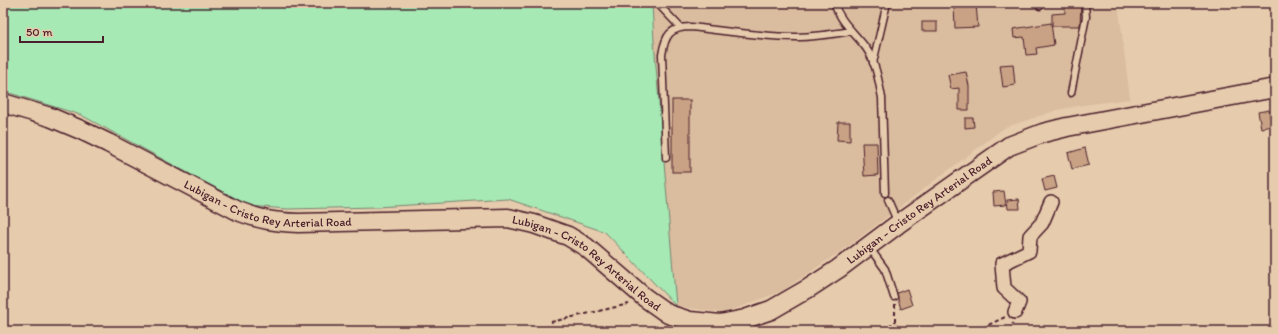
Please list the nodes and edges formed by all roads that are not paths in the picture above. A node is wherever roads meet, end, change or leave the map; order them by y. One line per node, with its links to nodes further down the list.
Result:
1 (659, 3): 5 (lane)
2 (834, 3): 6 (lane)
3 (887, 3): 7 (lane)
4 (1085, 3): 9 (lane)
5 (680, 27): 6 (lane); 11 (lane)
6 (851, 31): 7 (lane)
7 (873, 63): 12 (lane)
8 (1275, 88): 15 (main road, Lubigan - Cristo Rey Arterial Road)
9 (1071, 93)
10 (3, 103): 16 (main road, Lubigan - Cristo Rey Arterial Road)
11 (666, 158)
12 (885, 193)
13 (888, 200): 15 (lane)
14 (1051, 202): 18 (street)
15 (898, 224): 16 (main road, Lubigan - Cristo Rey Arterial Road)
16 (869, 246): 17 (lane)
17 (894, 297)
18 (1015, 312)

